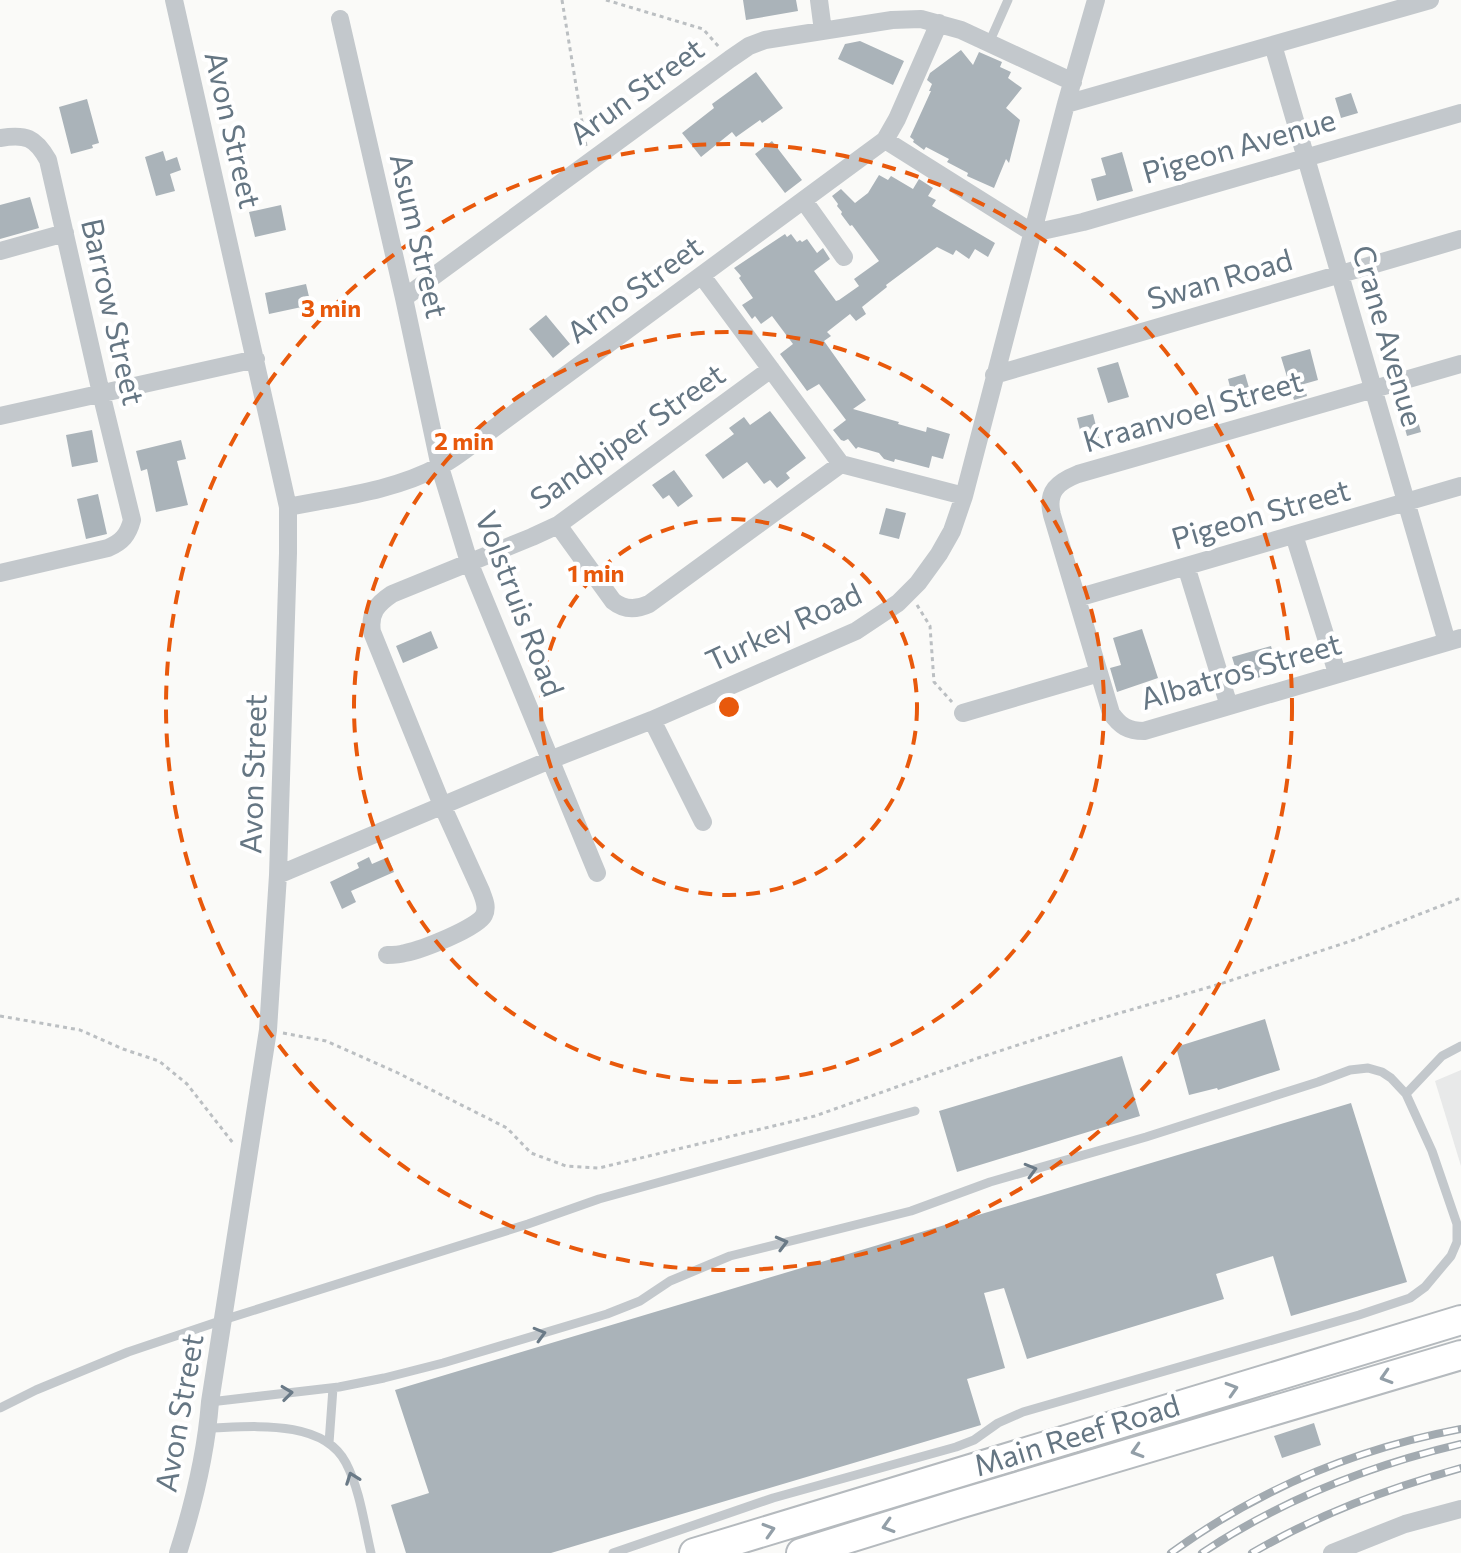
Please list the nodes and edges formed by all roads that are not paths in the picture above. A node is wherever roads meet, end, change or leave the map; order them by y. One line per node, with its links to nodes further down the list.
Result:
1 (174, 0): 26 (street, Avon Street)
2 (819, 0): 8 (street)
3 (1008, 0): 9 (lane)
4 (1096, 0): 11 (street, Turkey Road)
5 (1430, 0): 10 (street)
6 (340, 19): 25 (street, Asum Street)
7 (939, 23): 8 (street, Arun Street); 9 (street, Arun Street); 15 (street, Arno Street)
8 (823, 31): 25 (street, Arun Street)
9 (989, 43): 11 (street, Arun Street)
10 (1273, 45): 12 (street); 16 (street, Crane Avenue)
11 (1073, 82): 12 (street, Turkey Road)
12 (1066, 104): 19 (street, Turkey Road)
13 (1461, 113): 16 (street, Pigeon Avenue)
14 (0, 138): 18 (street, Barrow Street)
15 (885, 140): 17 (street, Arno Street); 19 (street)
16 (1305, 157): 19 (street, Pigeon Avenue); 23 (street, Crane Avenue)
17 (804, 201): 22 (street); 24 (street, Arno Street)
18 (65, 233): 21 (street); 31 (street, Barrow Street)
19 (1033, 233): 29 (street, Turkey Road)
20 (1461, 239): 23 (street, Swan Road)
21 (0, 251)
22 (844, 257)
23 (1340, 274): 29 (street, Swan Road); 30 (street, Crane Avenue)
24 (702, 276): 28 (street); 34 (street, Arno Street)
25 (404, 298): 34 (street, Asum Street)
26 (256, 359): 31 (street); 38 (street, Avon Street)
27 (1461, 364): 30 (street, Kraanvoel Street)
28 (771, 369): 33 (street); 39 (street, Sandpiper Street)
29 (994, 375): 36 (street, Turkey Road)
30 (1373, 389): 37 (street, Crane Avenue); 44 (street, Kraanvoel Street)
31 (101, 393): 32 (street); 43 (street, Barrow Street)
32 (0, 416)
33 (841, 464): 36 (street); 39 (street)
34 (440, 467): 38 (street, Arno Street); 41 (street, Volstruis Road)
35 (1461, 486): 37 (street, Pigeon Street)
36 (964, 496): 50 (street, Turkey Road)
37 (1406, 502): 40 (street, Pigeon Street); 45 (street, Crane Avenue)
38 (288, 507): 55 (street, Avon Street)
39 (558, 525): 41 (street, Sandpiper Street)
40 (1294, 535): 42 (street, Pigeon Street); 47 (street)
41 (469, 562): 51 (street, Volstruis Road); 52 (street, Sandpiper Street)
42 (1186, 566): 44 (street, Pigeon Street); 48 (street)
43 (0, 573)
44 (1077, 598): 46 (street, Albatros Street)
45 (1454, 640): 47 (street, Albatros Street)
46 (1099, 673): 48 (street, Albatros Street); 49 (street)
47 (1337, 673): 48 (street, Albatros Street)
48 (1229, 706)
49 (963, 713)
50 (652, 720): 51 (street, Turkey Road); 53 (street)
51 (550, 760): 52 (street, Turkey Road); 54 (street, Volstruis Road)
52 (442, 805): 55 (street, Turkey Road); 56 (street)
53 (703, 822)
54 (597, 873)
55 (278, 875): 60 (street, Avon Street)
56 (387, 955)
57 (1461, 1046): 58 (lane)
58 (1406, 1094): 63 (lane, one-way to 58); 73 (lane)
59 (915, 1111): 60 (lane)
60 (223, 1320): 64 (street, Avon Street); 65 (lane)
61 (1461, 1320): 69 (main road, Main Reef Road, one-way to 61)
62 (1461, 1355): 70 (main road, Main Reef Road, one-way to 70)
63 (333, 1388): 64 (lane, one-way to 63); 67 (lane)
64 (210, 1402): 66 (street, Avon Street)
65 (0, 1408)
66 (208, 1428): 67 (lane); 71 (street, Avon Street)
67 (329, 1443): 72 (lane, one-way to 67)
68 (1461, 1509): 76 (street)
69 (825, 1512): 70 (main road); 74 (main road, Main Reef Road, one-way to 69)
70 (833, 1543): 75 (main road, Main Reef Road)
71 (178, 1553)
72 (371, 1553)
73 (613, 1553)
74 (694, 1553)
75 (801, 1553)
76 (1332, 1553)

